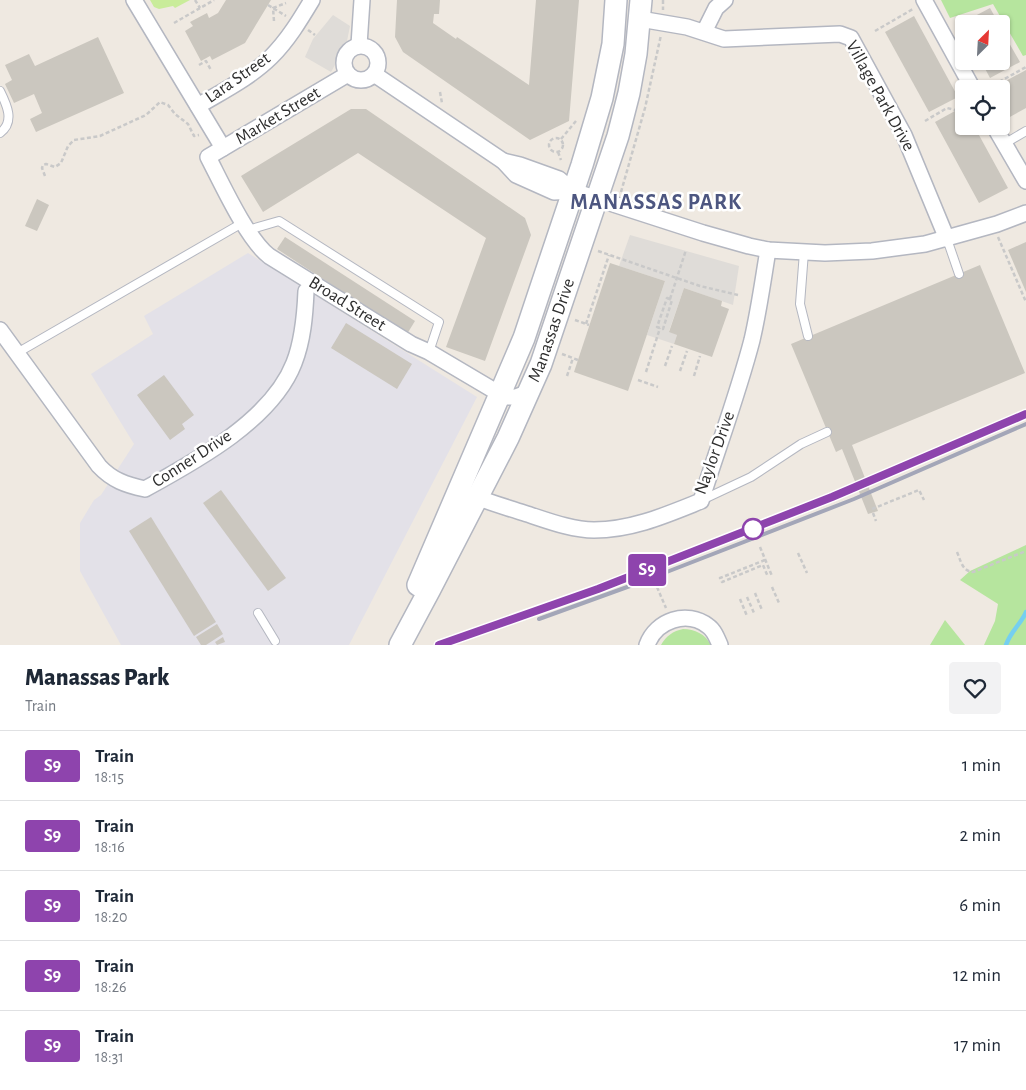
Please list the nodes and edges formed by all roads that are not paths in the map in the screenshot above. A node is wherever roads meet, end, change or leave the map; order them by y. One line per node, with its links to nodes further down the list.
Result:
1 (134, 0): 15 (street, Lara Street)
2 (312, 0): 15 (street, Lara Street)
3 (362, 0): 10 (street)
4 (616, 0): 23 (main road, Manassas Drive)
5 (627, 0): 8 (main road)
6 (725, 0): 9 (street)
7 (922, 3): 13 (street)
8 (641, 10): 9 (street, Village Park Drive); 24 (main road, Manassas Drive)
9 (704, 32): 27 (street, Village Park Drive)
10 (359, 45): 11 (street); 12 (street)
11 (348, 74): 12 (street); 20 (street, Market Street)
12 (374, 74): 23 (street)
13 (974, 80)
14 (0, 91): 17 (lane)
15 (198, 106): 20 (street, Lara Street)
16 (1026, 131): 19 (lane)
17 (0, 134)
18 (999, 135): 19 (street)
19 (1004, 144): 22 (street)
20 (223, 148): 21 (street, Market Street)
21 (208, 157): 26 (street, Broad Street)
22 (1026, 181)
23 (573, 191): 24 (street); 37 (main road, Manassas Drive)
24 (596, 198): 28 (street); 36 (main road, Manassas Drive)
25 (1026, 213): 27 (street)
26 (246, 226): 34 (street, Broad Street); 34 (lane); 35 (lane)
27 (947, 239): 29 (street); 30 (lane)
28 (768, 250): 29 (street); 40 (street, Naylor Drive)
29 (804, 252): 33 (lane)
30 (959, 274)
31 (306, 291): 35 (street, Conner Drive)
32 (0, 330): 35 (street, Conner Drive)
33 (808, 336)
34 (429, 352): 37 (street, Broad Street)
35 (17, 353)
36 (529, 392): 37 (street); 39 (main road, Manassas Drive)
37 (500, 395): 39 (main road, Manassas Drive)
38 (828, 432): 40 (lane)
39 (468, 494): 40 (street, Naylor Drive); 43 (main road, Manassas Drive)
40 (701, 501)
41 (258, 613): 42 (lane)
42 (275, 641)
43 (401, 642)
44 (648, 645): 45 (street)
45 (720, 645)

